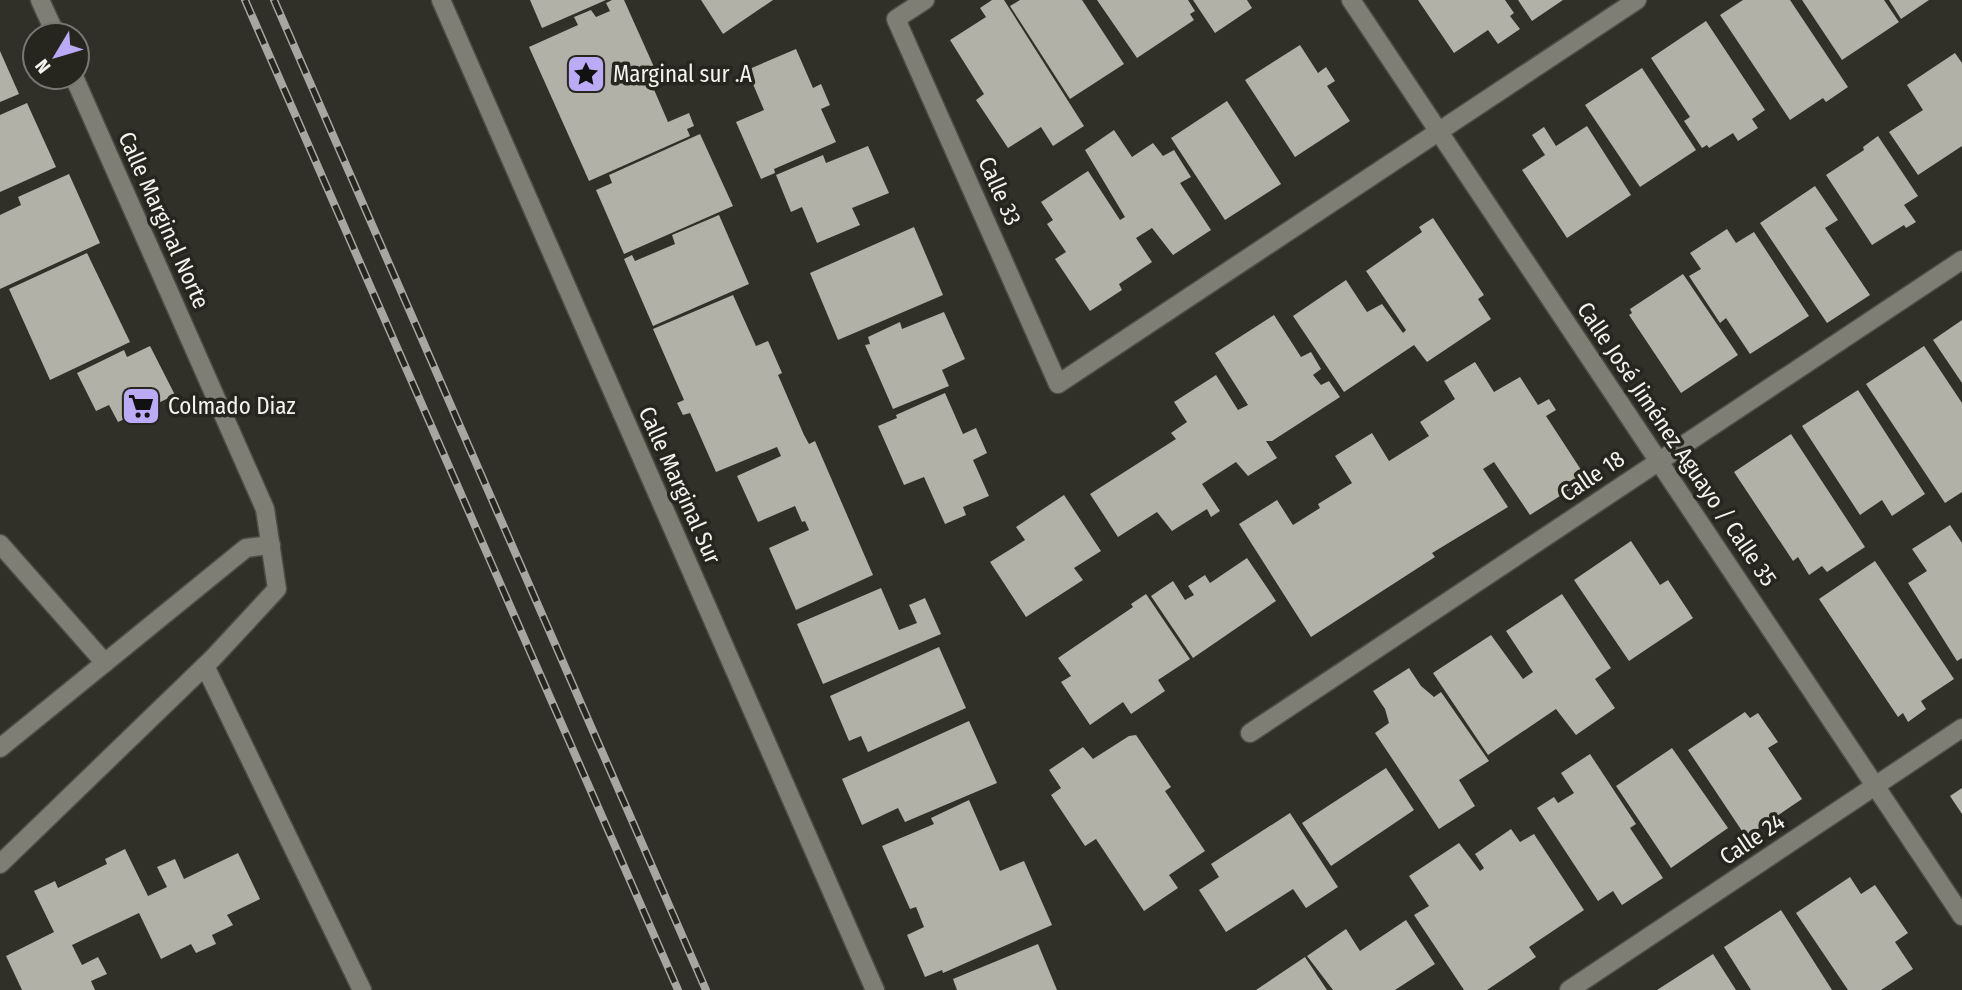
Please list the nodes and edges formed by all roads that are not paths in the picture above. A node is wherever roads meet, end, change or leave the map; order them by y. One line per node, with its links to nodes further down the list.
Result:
1 (40, 0): 6 (street)
2 (441, 0): 22 (street, Calle Marginal Sur)
3 (925, 0): 8 (street, Calle 33)
4 (1351, 0): 8 (street, Calle José Jiménez Aguayo / Calle 35)
5 (1637, 0): 8 (street)
6 (50, 21)
7 (80, 91): 12 (street, Calle Marginal Norte)
8 (1440, 133): 10 (street, Calle José Jiménez Aguayo / Calle 35)
9 (1962, 260): 10 (street, Calle 18)
10 (1659, 462): 16 (street, Calle 18); 18 (street, Calle José Jiménez Aguayo / Calle 35)
11 (0, 544): 13 (street)
12 (271, 545): 13 (street); 14 (street, Calle Marginal Norte)
13 (105, 663): 17 (street)
14 (205, 666): 19 (street); 21 (street)
15 (1962, 728): 18 (street, Calle 24)
16 (1250, 733)
17 (0, 748)
18 (1875, 786): 20 (street, Calle José Jiménez Aguayo / Calle 35); 23 (street, Calle 24)
19 (0, 864)
20 (1962, 916)
21 (362, 990)
22 (875, 990)
23 (1569, 990)

